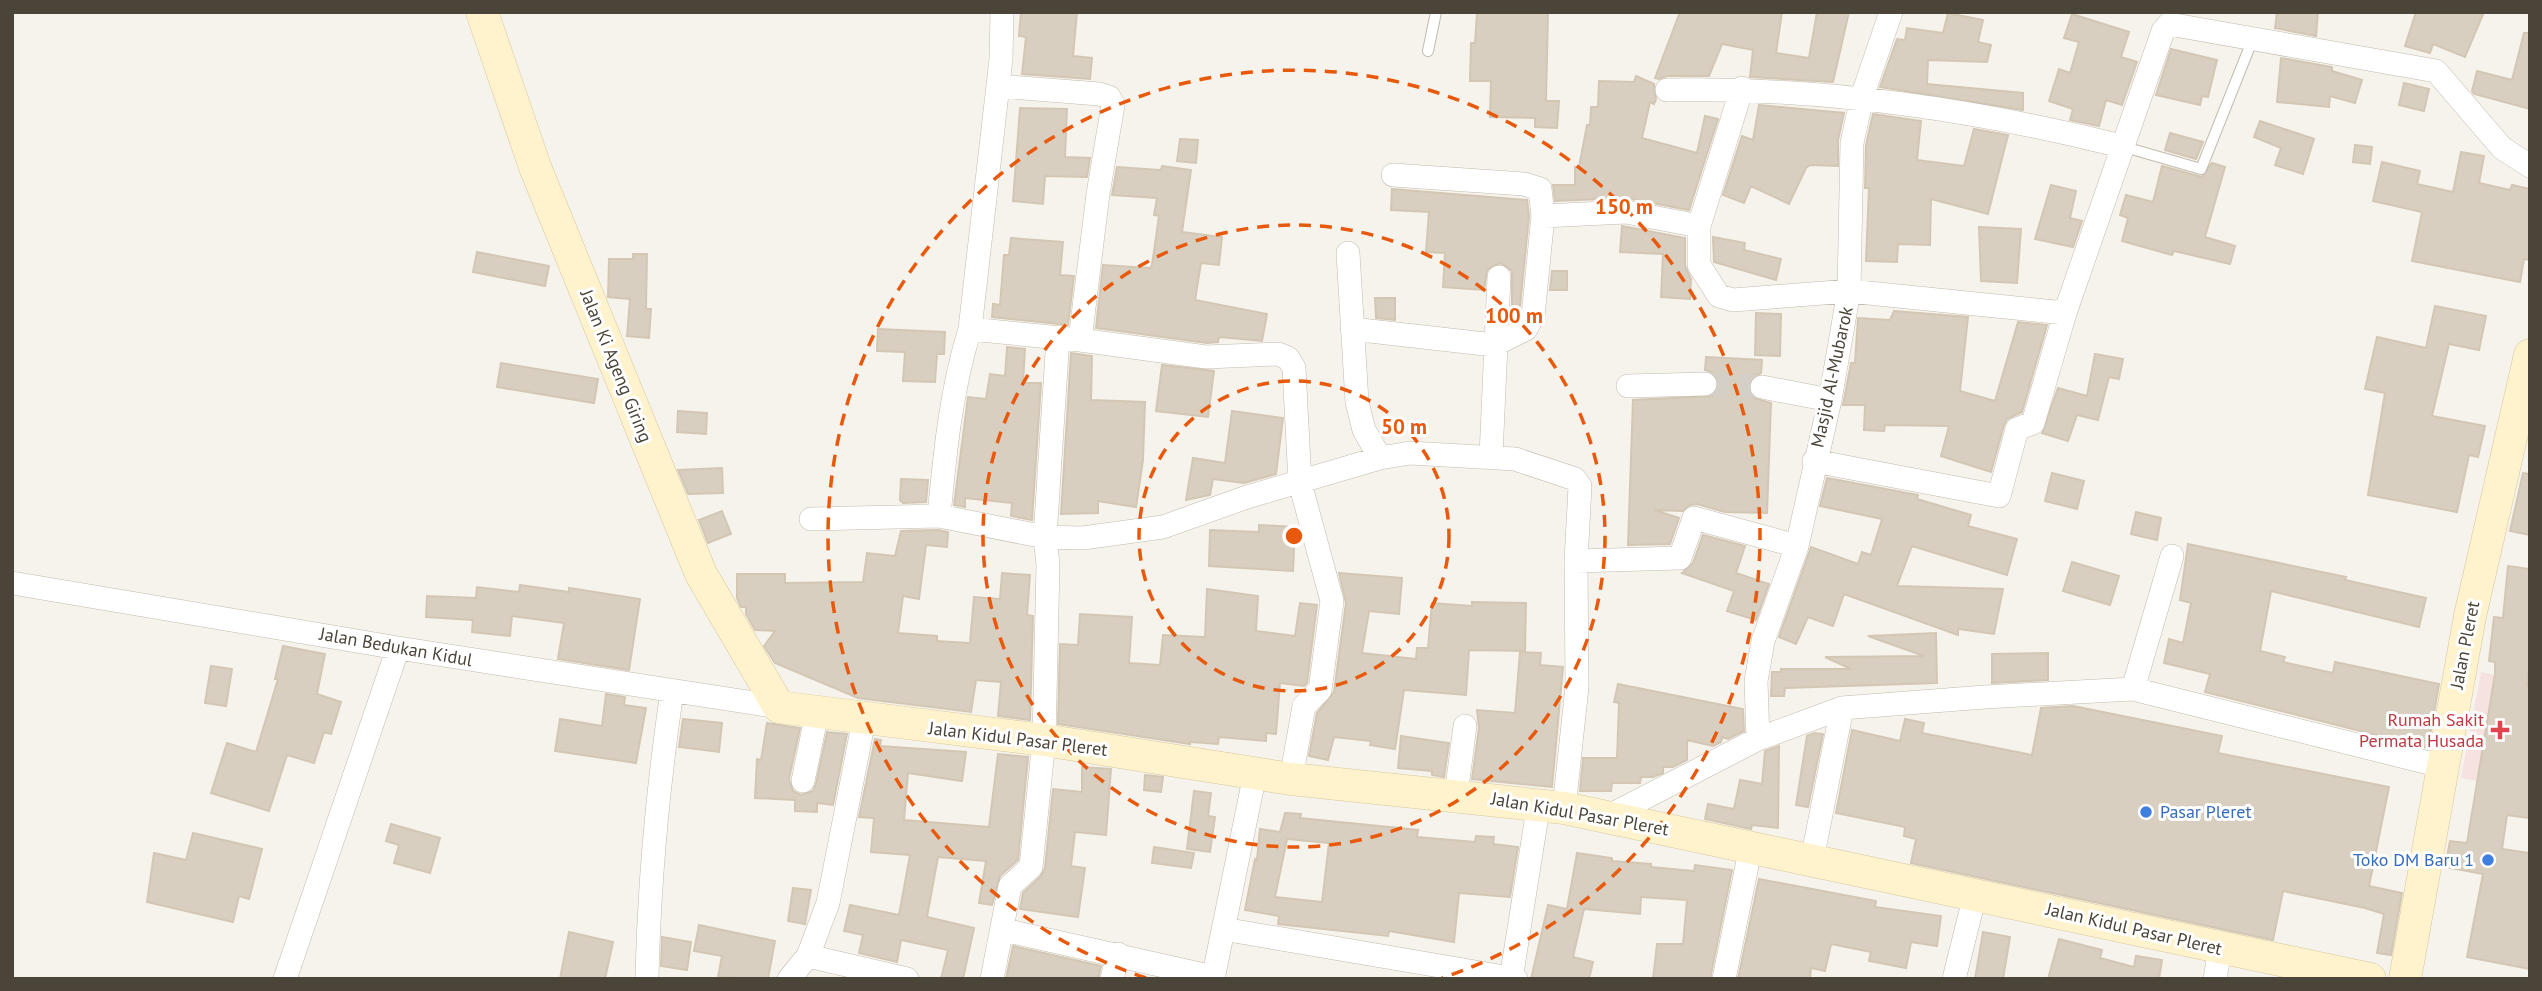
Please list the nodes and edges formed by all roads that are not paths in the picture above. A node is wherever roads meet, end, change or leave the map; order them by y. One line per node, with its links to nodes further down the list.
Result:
1 (482, 12): 43 (street, Jalan Ki Ageng Giring)
2 (1002, 12): 7 (street)
3 (1436, 12): 6 (lane)
4 (1891, 12): 10 (street, Masjid Al-Mubarok)
5 (2252, 40): 11 (street); 11 (lane); 12 (street)
6 (1428, 51)
7 (998, 86): 20 (street); 22 (street)
8 (1742, 88): 9 (street); 10 (street); 15 (street)
9 (1667, 90)
10 (1862, 97): 11 (street); 18 (street, Masjid Al-Mubarok)
11 (2121, 146): 19 (street)
12 (2530, 166)
13 (1392, 175): 14 (street)
14 (1544, 216): 15 (street); 23 (street)
15 (1699, 226): 18 (street)
16 (1348, 253): 21 (street)
17 (1499, 277): 23 (street)
18 (1849, 291): 19 (street); 28 (street, Masjid Al-Mubarok)
19 (2065, 313): 31 (street)
20 (970, 329): 22 (street); 33 (street)
21 (1352, 329): 23 (street); 30 (street)
22 (1069, 339): 32 (street); 35 (street)
23 (1494, 345): 29 (street)
24 (2530, 355): 50 (street, Jalan Pleret)
25 (1705, 384): 26 (street)
26 (1629, 386)
27 (1762, 387): 28 (street)
28 (1830, 400): 31 (street, Masjid Al-Mubarok)
29 (1491, 456): 30 (street); 38 (street)
30 (1380, 458): 32 (street)
31 (1814, 461): 36 (street, Masjid Al-Mubarok)
32 (1300, 483): 35 (street); 52 (street)
33 (939, 516): 34 (street); 35 (street)
34 (811, 519)
35 (1045, 537): 49 (street)
36 (1797, 546): 38 (street); 48 (street, Masjid Al-Mubarok)
37 (2172, 556): 41 (street)
38 (1576, 561): 55 (street)
39 (12, 583): 40 (street, Jalan Bedukan Kidul)
40 (398, 648): 42 (street, Jalan Bedukan Kidul); 67 (street)
41 (2133, 689): 44 (street); 50 (street)
42 (672, 691): 43 (street, Jalan Bedukan Kidul); 68 (street)
43 (779, 707): 45 (street, Jalan Kidul Pasar Pleret)
44 (1842, 708): 48 (street); 58 (street)
45 (817, 713): 46 (street, Jalan Kidul Pasar Pleret); 53 (street)
46 (864, 720): 49 (street, Jalan Kidul Pasar Pleret); 63 (street)
47 (1465, 726): 54 (street)
48 (1758, 739): 56 (street)
49 (1044, 740): 51 (street, Jalan Kidul Pasar Pleret); 61 (street)
50 (2441, 766): 76 (street, Jalan Pleret)
51 (1255, 774): 52 (street, Jalan Kidul Pasar Pleret); 60 (street)
52 (1291, 779): 54 (street, Jalan Kidul Pasar Pleret)
53 (803, 781)
54 (1456, 795): 55 (street, Jalan Kidul Pasar Pleret)
55 (1551, 805): 56 (street, Jalan Kidul Pasar Pleret); 66 (street)
56 (1609, 816): 57 (street, Jalan Kidul Pasar Pleret)
57 (1751, 846): 58 (street, Jalan Kidul Pasar Pleret); 73 (street)
58 (1812, 860): 59 (street, Jalan Kidul Pasar Pleret)
59 (1975, 895): 64 (street, Jalan Kidul Pasar Pleret); 74 (street)
60 (1223, 929): 65 (street); 66 (street)
61 (1004, 930): 62 (street); 71 (street)
62 (1118, 954): 65 (street); 72 (street)
63 (808, 956): 69 (street); 70 (street)
64 (2218, 964): 75 (street, Jalan Kidul Pasar Pleret)
65 (1213, 978)
66 (1513, 978)
67 (285, 979)
68 (647, 979)
69 (789, 979)
70 (907, 979)
71 (992, 979)
72 (1112, 979)
73 (1724, 979)
74 (1954, 979)
75 (2370, 979)
76 (2405, 979)

